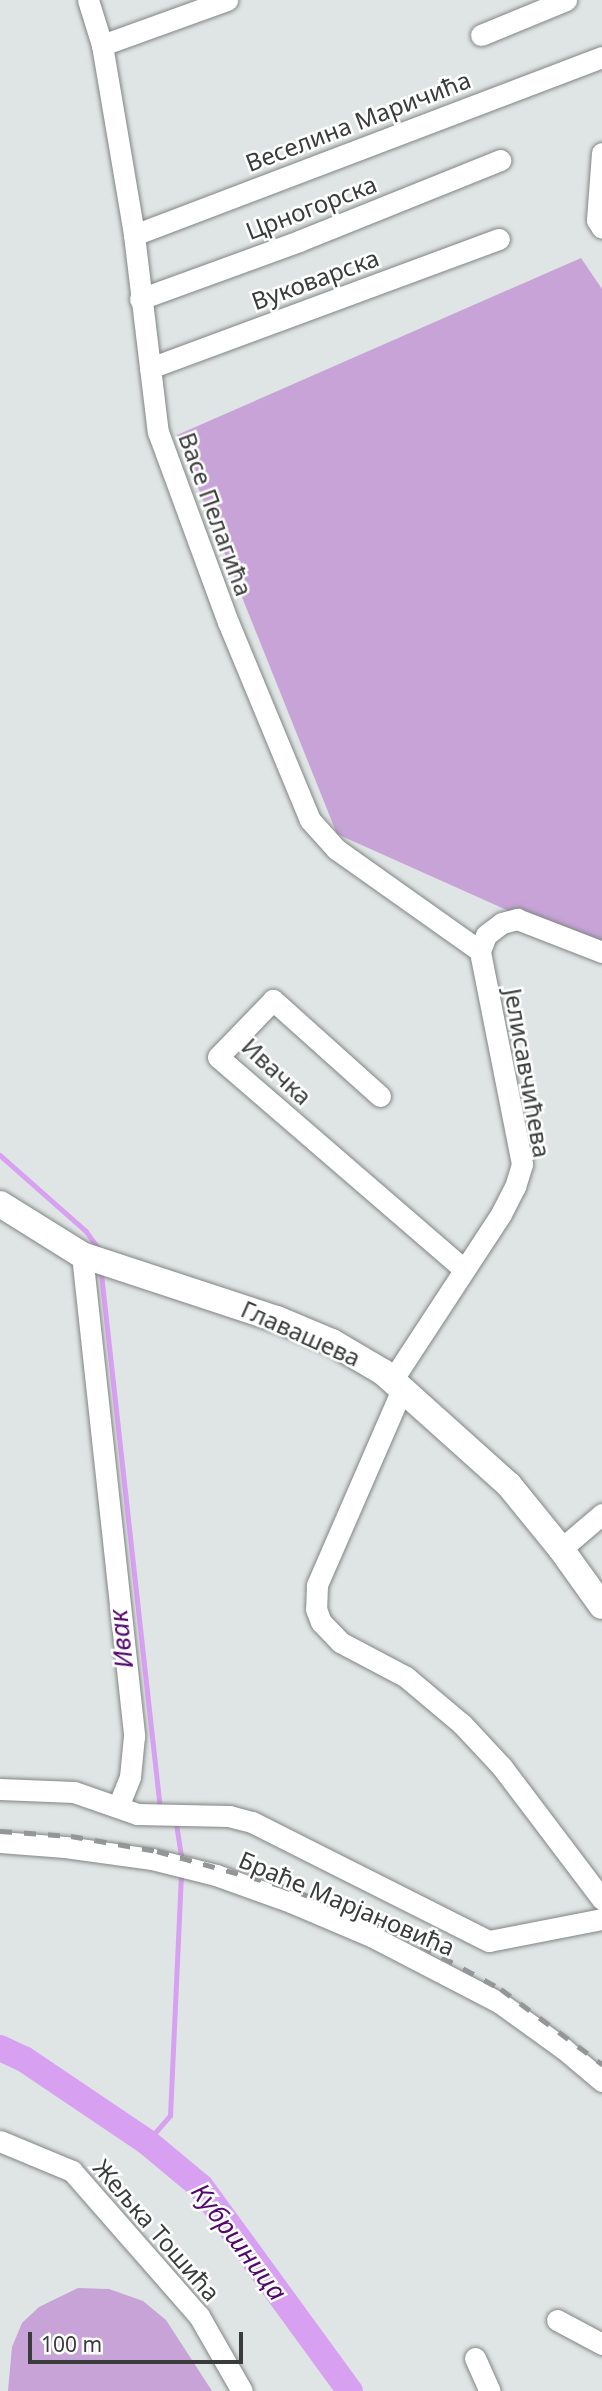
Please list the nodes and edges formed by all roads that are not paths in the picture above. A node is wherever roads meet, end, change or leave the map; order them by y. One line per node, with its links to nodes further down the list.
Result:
1 (88, 0): 5 (street, Васе Пелагића)
2 (227, 0): 5 (street)
3 (566, 0): 4 (street)
4 (481, 35)
5 (102, 45): 10 (street, Васе Пелагића)
6 (602, 57): 10 (street, Веселина Маричића)
7 (602, 153): 9 (street)
8 (500, 160): 12 (street, Црногорска)
9 (599, 224)
10 (134, 235): 12 (street, Васе Пелагића)
11 (499, 239): 13 (street, Вуковарска)
12 (140, 299): 13 (street, Васе Пелагића)
13 (150, 368): 14 (street, Васе Пелагића)
14 (480, 951): 15 (street); 19 (street, Јелисавчићева)
15 (602, 952)
16 (380, 1096): 19 (street, Ивачка)
17 (0, 1204): 18 (main road, Главашева)
18 (87, 1256): 20 (main road, Главашева); 25 (street)
19 (464, 1269): 20 (street, Јелисавчићева)
20 (398, 1383): 22 (main road, Главашева); 27 (street, Јелисавчићева)
21 (602, 1514): 22 (street)
22 (561, 1549): 23 (main road, Главашева)
23 (602, 1606)
24 (0, 1789): 25 (street, Браће Марјановића)
25 (118, 1807): 28 (street, Браће Марјановића)
26 (0, 1842): 29 (street, Браће Марјановића)
27 (602, 1899)
28 (602, 1919)
29 (602, 2081)
30 (0, 2141): 34 (street, Жељка Тошића)
31 (557, 2320): 32 (street)
32 (602, 2344)
33 (475, 2358): 35 (street)
34 (242, 2391)
35 (489, 2391)

